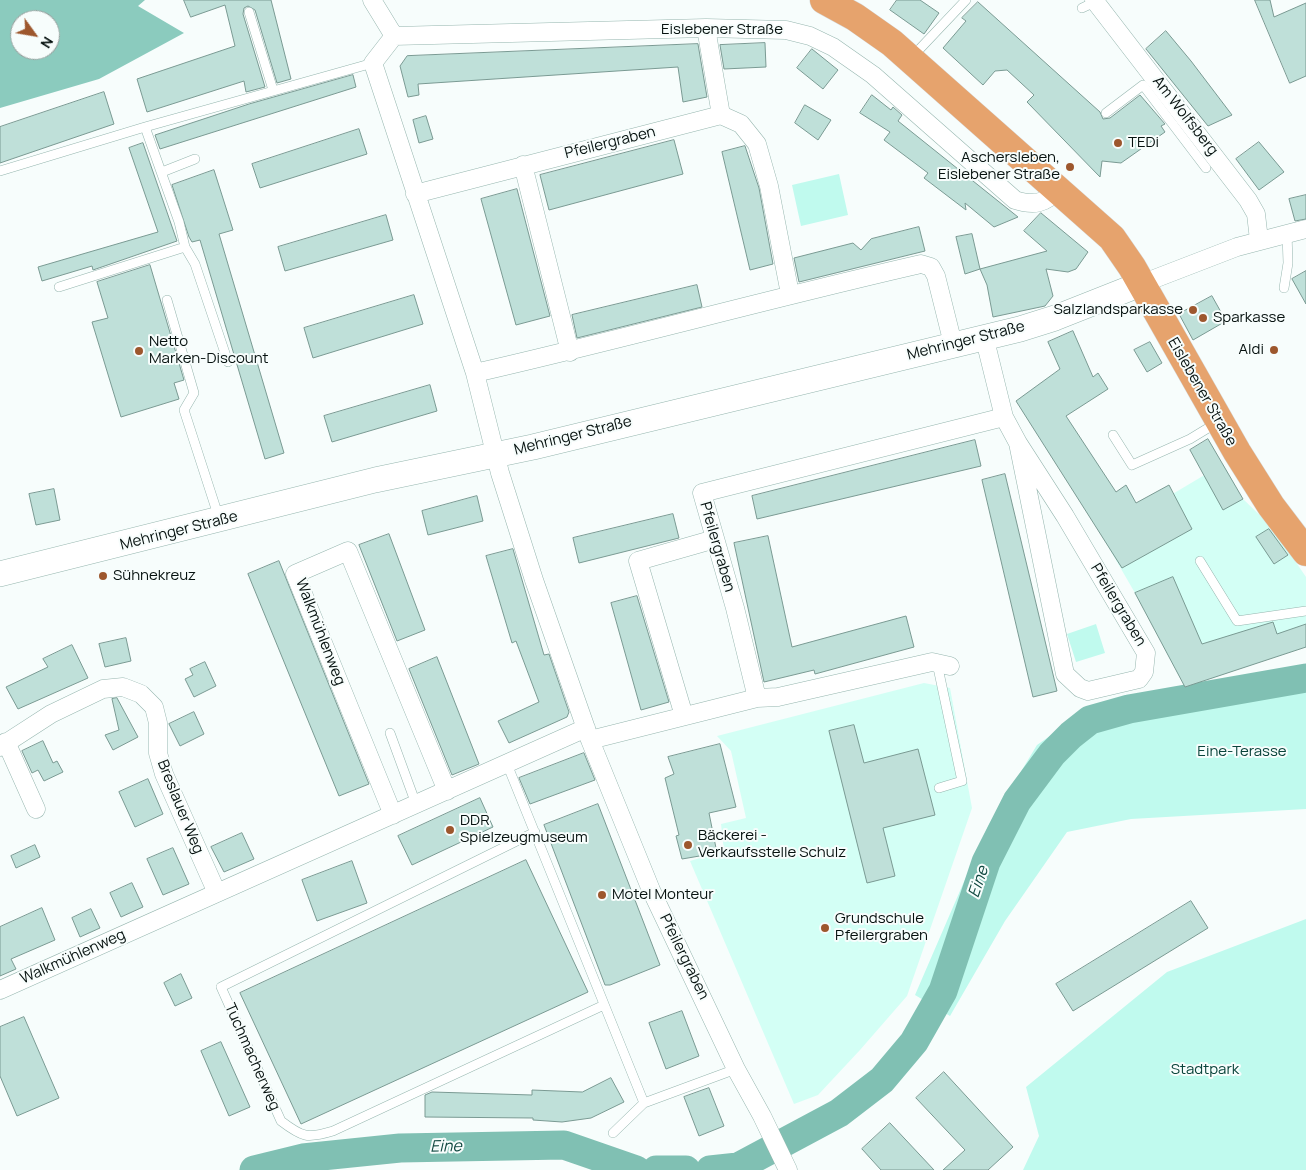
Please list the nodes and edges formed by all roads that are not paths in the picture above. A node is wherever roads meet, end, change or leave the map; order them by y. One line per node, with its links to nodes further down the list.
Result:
1 (372, 0): 7 (street)
2 (824, 0): 8 (main road, Eislebener Straße)
3 (966, 0): 8 (lane)
4 (1090, 3): 23 (street, Am Wolfsberg)
5 (249, 12): 10 (lane)
6 (706, 28): 7 (street, Eislebener Straße); 12 (street); 19 (street, Eislebener Straße)
7 (394, 36): 9 (street)
8 (910, 59): 19 (main road, Eislebener Straße)
9 (373, 63): 10 (lane); 20 (street, Pfeilergraben)
10 (273, 90): 13 (lane)
11 (1106, 112): 16 (lane)
12 (721, 115): 15 (street, Pfeilergraben); 28 (street)
13 (145, 127): 17 (lane); 18 (lane)
14 (195, 159): 18 (lane)
15 (523, 165): 20 (street, Pfeilergraben); 32 (street)
16 (1206, 168)
17 (0, 171)
18 (162, 172): 24 (lane)
19 (1058, 189): 25 (main road, Eislebener Straße)
20 (415, 194): 34 (street, Pfeilergraben)
21 (1306, 229): 22 (street)
22 (1286, 233): 23 (street); 27 (lane)
23 (1259, 240): 25 (street)
24 (185, 247): 26 (lane); 33 (lane)
25 (1141, 284): 30 (main road, Mehringer Straße); 36 (main road, Eislebener Straße)
26 (59, 287)
27 (1284, 288)
28 (790, 294): 31 (street); 32 (street)
29 (168, 300): 40 (lane)
30 (984, 336): 31 (main road, Mehringer Straße); 35 (street)
31 (953, 344): 39 (main road, Mehringer Straße)
32 (570, 352): 34 (street)
33 (228, 362)
34 (475, 373): 39 (street, Pfeilergraben)
35 (1004, 417): 38 (street, Pfeilergraben); 41 (street, Pfeilergraben)
36 (1219, 421): 37 (lane); 42 (main road, Eislebener Straße)
37 (1113, 435)
38 (1018, 443): 38 (street, Pfeilergraben)
39 (496, 455): 40 (main road, Mehringer Straße); 50 (street, Pfeilergraben)
40 (220, 521): 44 (main road, Mehringer Straße)
41 (715, 539): 47 (street, Pfeilergraben); 48 (street)
42 (1306, 552)
43 (1200, 561): 45 (lane)
44 (0, 574)
45 (1306, 611)
46 (943, 664): 47 (street); 53 (lane)
47 (757, 698): 48 (street)
48 (684, 716): 50 (street)
49 (390, 733): 55 (lane)
50 (588, 734): 52 (street, Walkmühlenweg); 62 (street, Pfeilergraben)
51 (3, 745): 56 (street, Breslauer Weg); 59 (street, Breslauer Weg)
52 (506, 764): 54 (street, Walkmühlenweg); 58 (lane)
53 (939, 788)
54 (447, 791): 55 (street, Walkmühlenweg); 57 (street, Walkmühlenweg)
55 (416, 804): 57 (street, Walkmühlenweg)
56 (36, 809)
57 (393, 815): 59 (street, Walkmühlenweg)
58 (535, 832): 61 (lane); 61 (lane, Tuchmacherweg)
59 (217, 893): 60 (street, Walkmühlenweg)
60 (0, 990)
61 (604, 1005): 63 (lane)
62 (736, 1069): 63 (lane); 65 (street, Pfeilergraben)
63 (644, 1102): 64 (lane)
64 (613, 1133)
65 (788, 1170)

